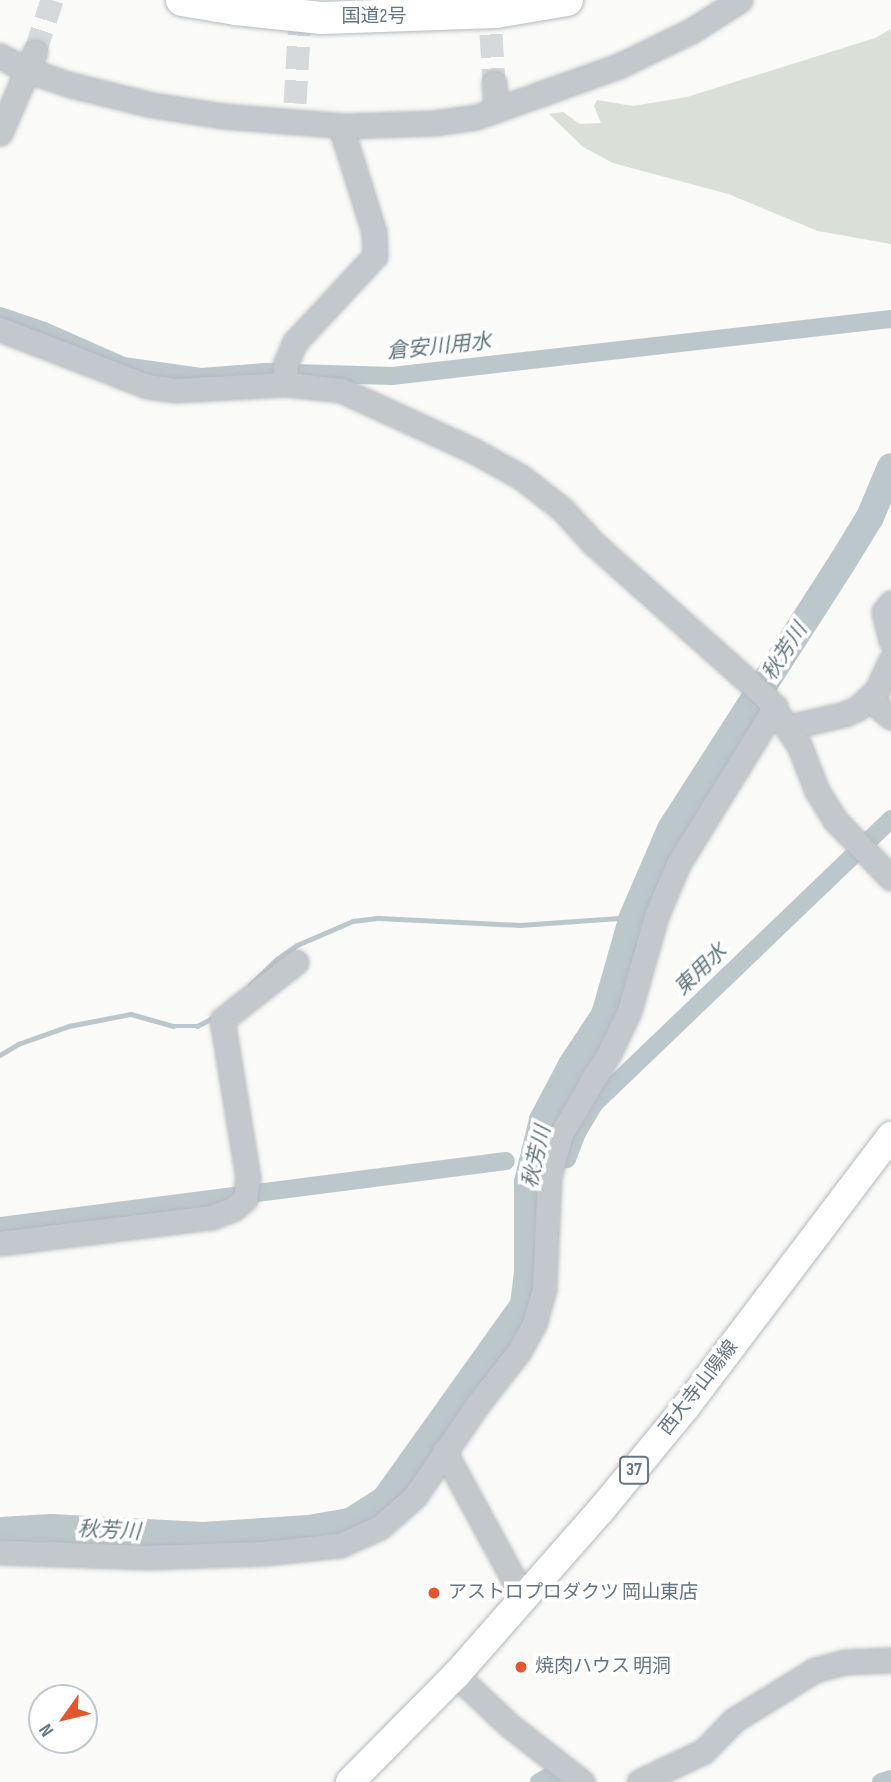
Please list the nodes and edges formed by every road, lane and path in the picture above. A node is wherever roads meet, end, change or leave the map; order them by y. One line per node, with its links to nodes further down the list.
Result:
1 (182, 0): 2 (highway, 国道2号)
2 (567, 0)
3 (740, 0): 7 (street)
4 (0, 56): 5 (street)
5 (30, 61): 8 (street); 9 (street)
6 (494, 83): 7 (street)
7 (496, 108): 8 (street)
8 (345, 126): 11 (street)
9 (0, 133)
10 (0, 329): 11 (street)
11 (285, 376): 16 (street)
12 (891, 603): 13 (street)
13 (891, 640)
14 (891, 660): 15 (street)
15 (870, 699): 17 (street); 18 (street)
16 (771, 702): 18 (street); 23 (street)
17 (891, 717)
18 (789, 727): 19 (street)
19 (891, 878)
20 (296, 962): 22 (street)
21 (891, 1137): 25 (main road, 西大寺山陽線 / 37)
22 (0, 1243)
23 (444, 1451): 24 (street); 25 (street)
24 (0, 1552)
25 (526, 1595): 27 (main road, 西大寺山陽線 / 37)
26 (891, 1660): 30 (street)
27 (456, 1675): 28 (main road, 西大寺山陽線 / 37); 29 (street)
28 (350, 1782)
29 (582, 1782)
30 (639, 1782)

